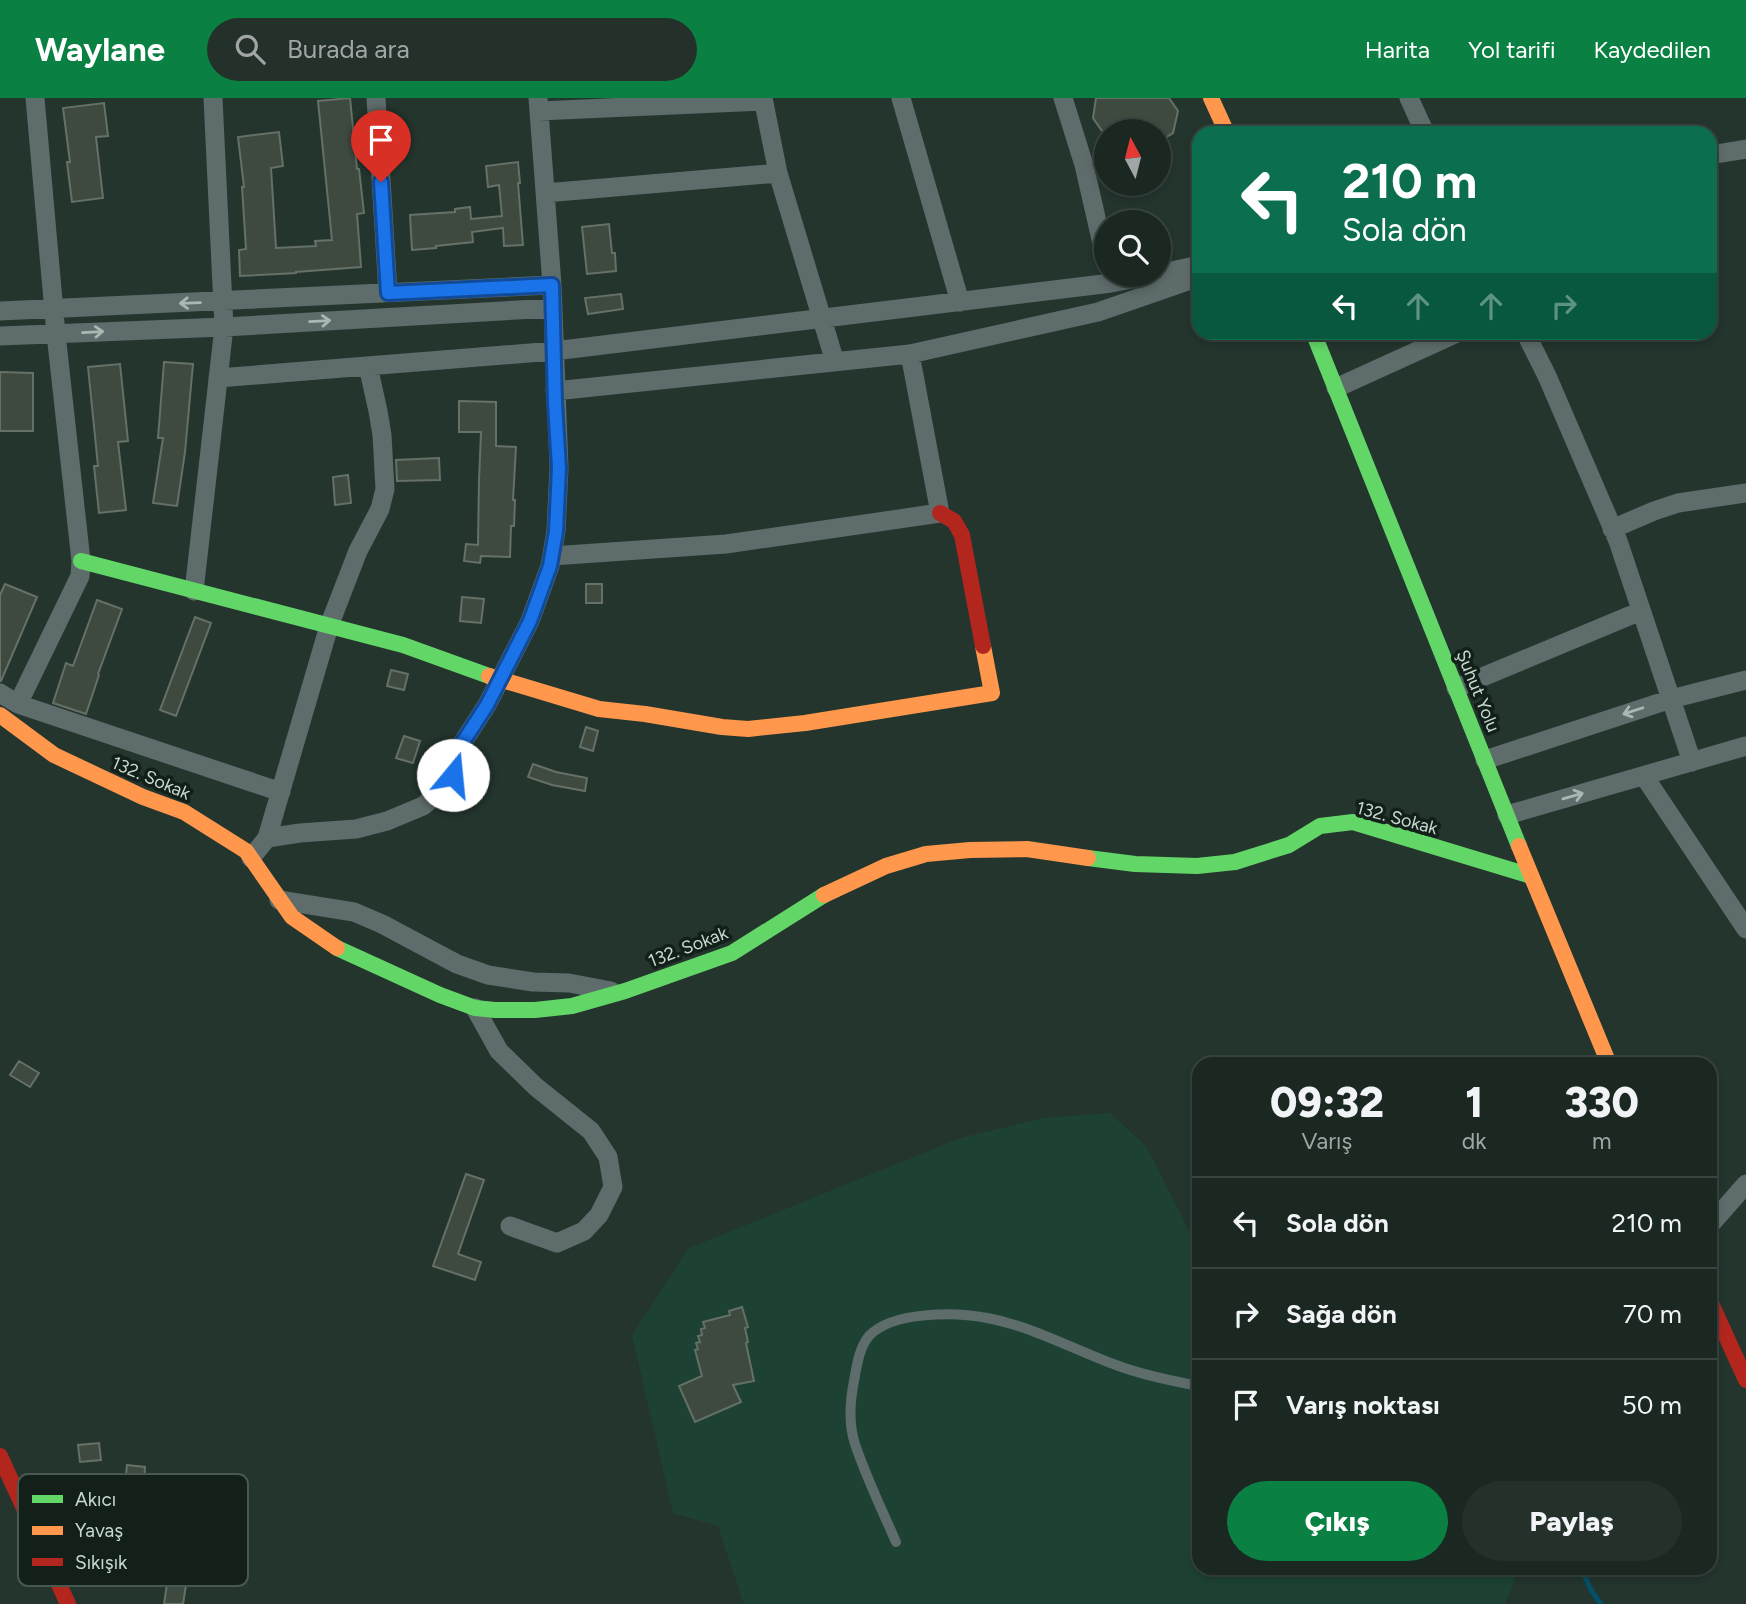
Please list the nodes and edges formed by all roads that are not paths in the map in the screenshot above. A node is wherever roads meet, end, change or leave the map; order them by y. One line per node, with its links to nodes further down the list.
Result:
1 (35, 98): 26 (street)
2 (213, 98): 23 (street)
3 (376, 98): 22 (street)
4 (901, 98): 24 (street)
5 (1063, 98): 16 (street)
6 (1211, 98): 10 (street)
7 (1409, 98): 11 (street)
8 (763, 100): 9 (street); 14 (street)
9 (539, 105): 15 (street)
10 (1224, 126)
11 (1422, 126)
12 (1746, 149): 13 (street)
13 (1717, 154)
14 (778, 173): 15 (street); 28 (street)
15 (545, 192): 21 (street)
16 (1094, 210)
17 (1192, 267): 18 (street)
18 (1171, 271)
19 (1192, 279): 36 (street)
20 (1094, 281): 24 (street)
21 (552, 285): 22 (street); 25 (street)
22 (388, 293): 23 (street)
23 (223, 301): 26 (street, one-way to 26); 29 (street)
24 (960, 302): 28 (street)
25 (553, 308): 29 (street, one-way to 25); 35 (street)
26 (53, 309): 27 (street); 30 (street)
27 (0, 311)
28 (822, 318): 35 (street); 37 (street)
29 (224, 327): 30 (street, one-way to 29); 39 (street)
30 (56, 334): 31 (street); 46 (street)
31 (0, 337)
32 (1316, 340): 40 (street, Şuhut Yolu)
33 (1442, 340): 40 (street)
34 (1529, 340): 44 (street)
35 (554, 351): 38 (street); 41 (street)
36 (910, 354): 37 (street); 43 (street)
37 (835, 362): 41 (street)
38 (368, 366): 39 (street); 49 (street)
39 (218, 378): 47 (street)
40 (1336, 388): 52 (street, Şuhut Yolu)
41 (555, 391): 45 (street)
42 (1746, 493): 44 (street)
43 (940, 513): 45 (street); 50 (street)
44 (1612, 529): 48 (street)
45 (552, 556): 50 (street)
46 (81, 561): 47 (street); 55 (street)
47 (194, 590): 49 (street)
48 (1641, 611): 52 (street); 54 (street)
49 (329, 626): 50 (street); 61 (street)
50 (500, 680): 63 (street)
51 (1746, 680): 54 (street)
52 (1456, 688): 58 (street, Şuhut Yolu)
53 (0, 693): 55 (street)
54 (1671, 699): 58 (street, one-way to 58); 59 (street)
55 (18, 704): 61 (street)
56 (0, 715): 64 (street, 132. Sokak)
57 (1746, 746): 59 (street)
58 (1485, 760): 62 (street, Şuhut Yolu)
59 (1692, 762): 60 (street)
60 (1644, 776): 62 (street, one-way to 60); 67 (street)
61 (281, 792): 63 (street)
62 (1507, 815): 65 (street, Şuhut Yolu)
63 (267, 838): 64 (street)
64 (251, 858): 66 (street, 132. Sokak)
65 (1531, 876): 68 (street, 132. Sokak); 70 (street, Şuhut Yolu)
66 (279, 900): 68 (street); 69 (street, 132. Sokak)
67 (1746, 929)
68 (625, 991): 69 (street, 132. Sokak)
69 (475, 1008): 73 (street)
70 (1606, 1057)
71 (1746, 1184): 72 (street)
72 (1717, 1217)
73 (510, 1226)
74 (1717, 1315): 75 (street)
75 (1744, 1367)
76 (1192, 1384): 79 (lane)
77 (0, 1456): 78 (street)
78 (18, 1495)
79 (896, 1542)
80 (60, 1586): 81 (street)
81 (68, 1604)

